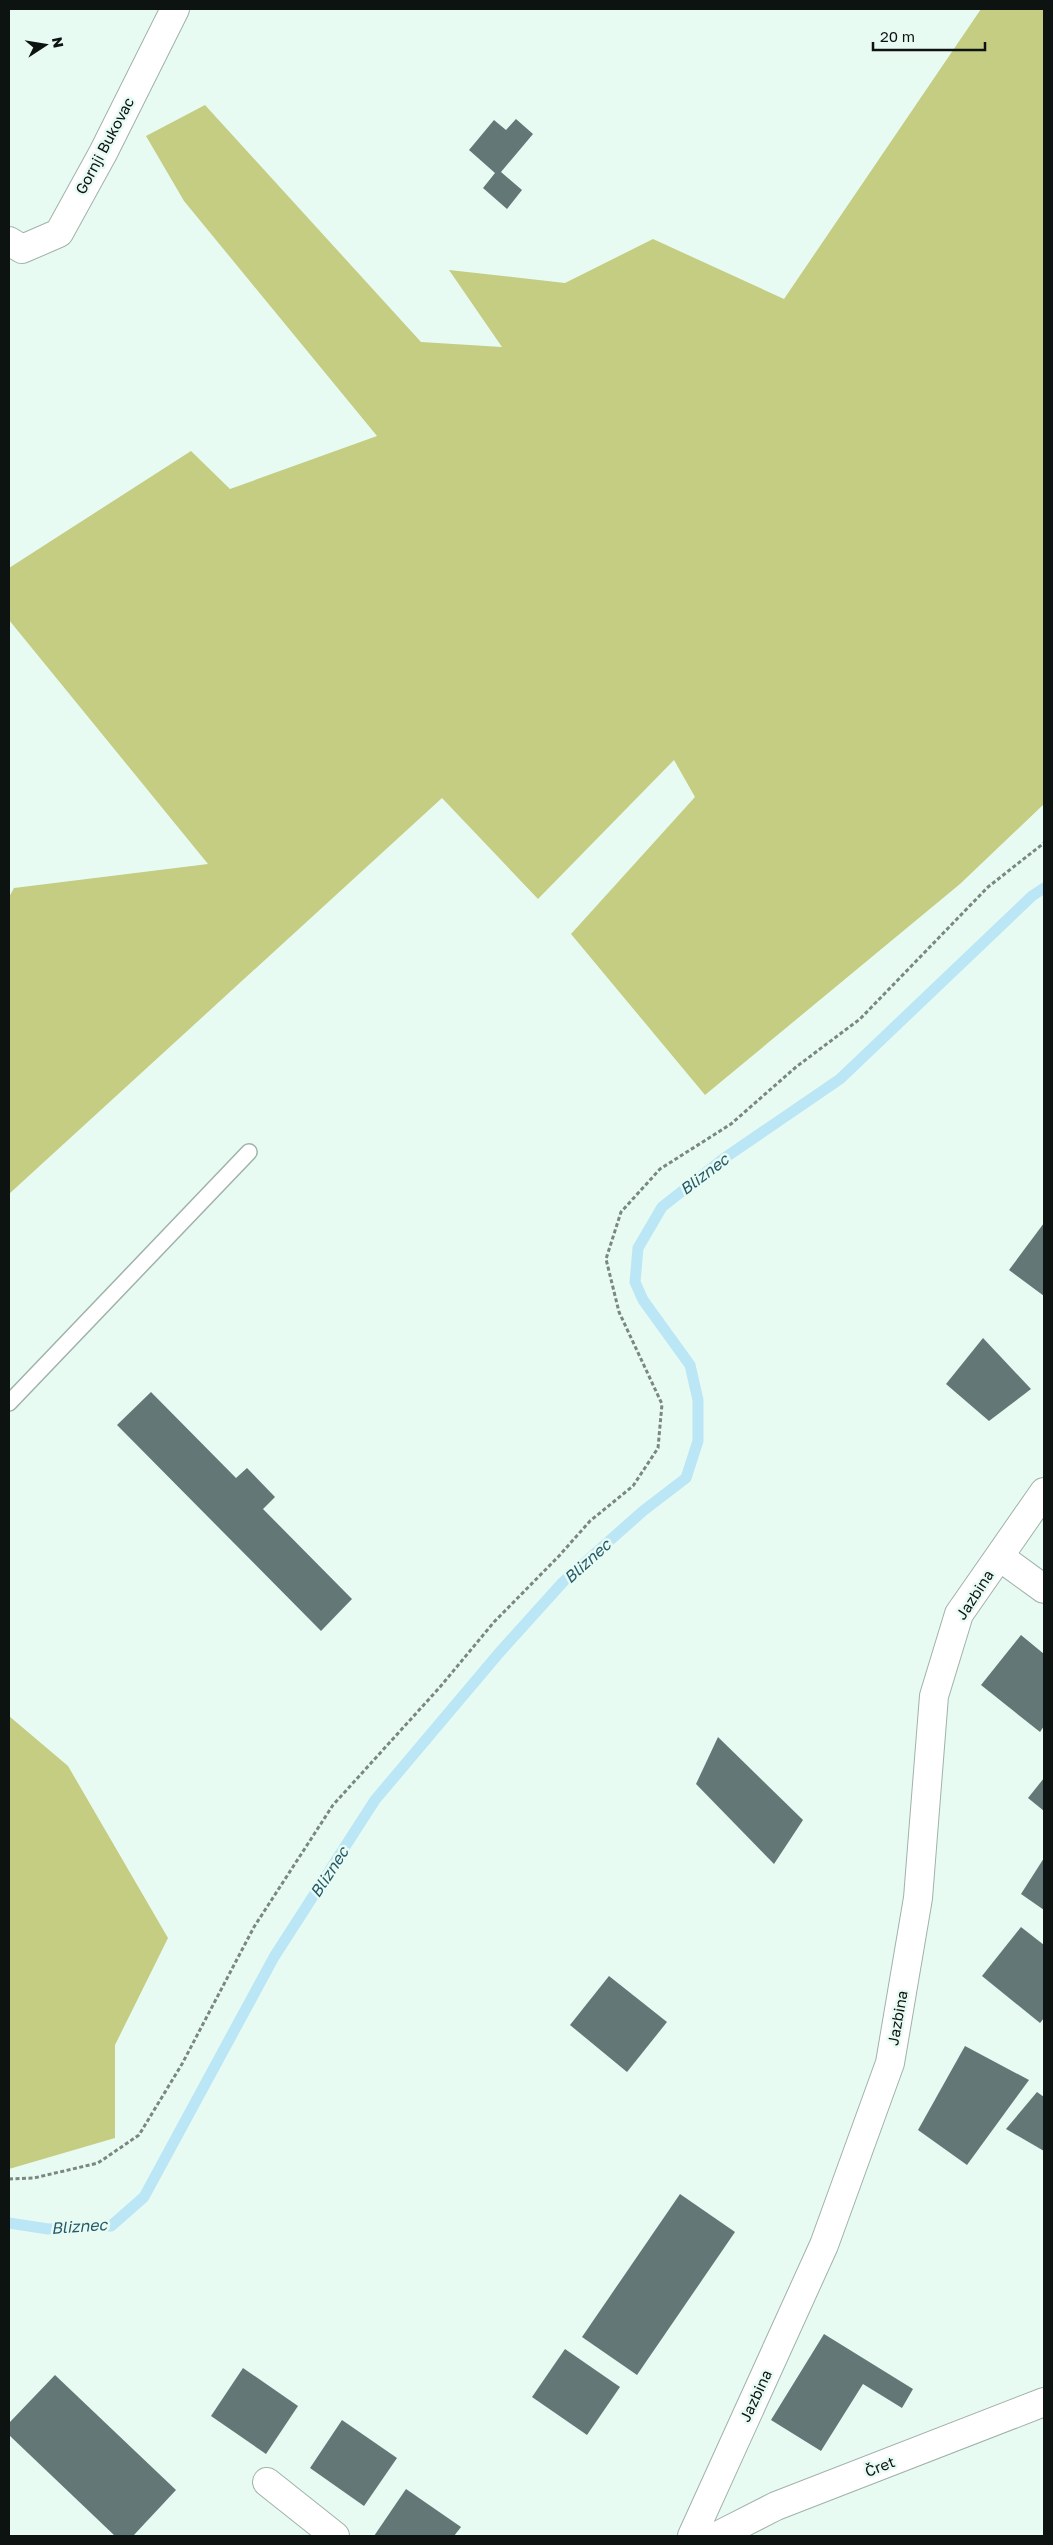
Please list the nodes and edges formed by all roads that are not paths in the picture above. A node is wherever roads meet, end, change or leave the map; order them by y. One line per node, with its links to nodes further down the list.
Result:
1 (175, 9): 2 (street, Gornji Bukovac)
2 (9, 241)
3 (248, 1152): 4 (lane)
4 (9, 1403)
5 (1044, 1492): 6 (street, Jazbina)
6 (1000, 1557): 7 (street); 11 (street, Jazbina)
7 (1044, 1589)
8 (1044, 2402): 12 (street, Čret)
9 (268, 2482): 10 (street)
10 (335, 2536)
11 (692, 2536)
12 (717, 2536)

